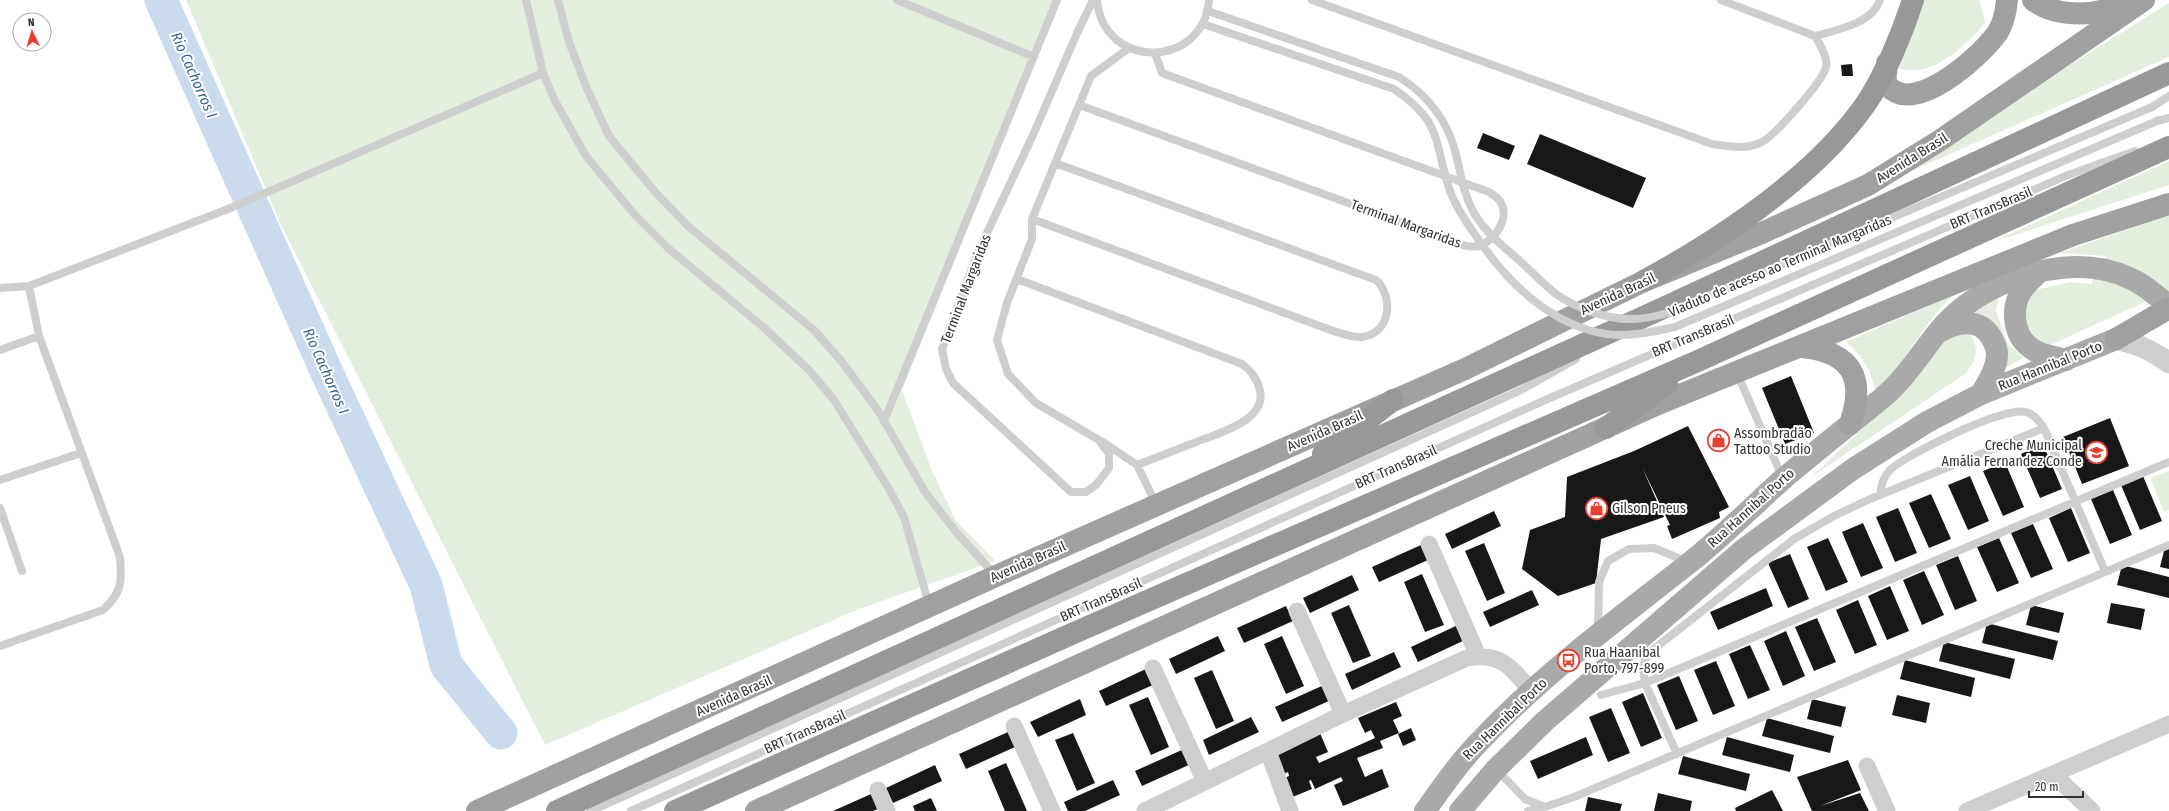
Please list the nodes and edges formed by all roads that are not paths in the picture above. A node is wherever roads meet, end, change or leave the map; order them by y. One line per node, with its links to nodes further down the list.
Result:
1 (526, 0): 23 (lane)
2 (558, 0): 51 (lane)
3 (897, 0): 21 (lane)
4 (1057, 0): 21 (lane)
5 (1093, 0): 55 (lane, Terminal Margaridas)
6 (1097, 0): 19 (lane)
7 (1209, 0): 16 (lane)
8 (1312, 0): 18 (lane)
9 (1721, 0): 18 (lane)
10 (1880, 0): 18 (lane)
11 (1912, 0): 22 (highway)
12 (2007, 0): 22 (highway)
13 (2033, 0): 14 (highway)
14 (2127, 0)
15 (2144, 0): 35 (highway, Avenida Brasil)
16 (1208, 11): 17 (lane); 25 (lane, Viaduto de acesso ao Terminal Margaridas, bridge)
17 (1203, 24): 20 (lane); 27 (lane, Viaduto de acesso ao Terminal Margaridas, bridge)
18 (1815, 36)
19 (1129, 48): 20 (lane); 26 (lane, Terminal Margaridas)
20 (1155, 54): 26 (lane, Terminal Margaridas)
21 (1034, 56): 51 (lane)
22 (1887, 63): 35 (highway)
23 (543, 73): 36 (lane); 73 (lane)
24 (2169, 73): 39 (highway, Avenida Brasil)
25 (2169, 96)
26 (1079, 105): 30 (lane, Terminal Margaridas)
27 (2169, 118)
28 (2169, 139): 96 (lane, BRT TransBrasil)
29 (2169, 147): 45 (highway)
30 (1055, 163): 32 (lane, Terminal Margaridas); 32 (lane)
31 (2169, 204): 43 (highway)
32 (1032, 219): 34 (lane, Terminal Margaridas)
33 (2045, 270): 38 (main road, Rua Hannibal Porto); 40 (main road, Rua Hannibal Porto); 46 (main road)
34 (1017, 279): 55 (lane, Terminal Margaridas); 58 (lane)
35 (1644, 280): 50 (highway, Avenida Brasil)
36 (28, 286): 37 (lane); 41 (lane)
37 (0, 288)
38 (2169, 307): 42 (highway)
39 (1661, 309): 59 (highway, Avenida Brasil); 95 (lane, BRT TransBrasil)
40 (1938, 332): 49 (main road); 52 (main road, Rua Hannibal Porto)
41 (39, 336): 44 (lane); 56 (lane)
42 (2116, 339): 46 (main road, Rua Hannibal Porto); 47 (street)
43 (1802, 347): 48 (highway); 52 (highway)
44 (0, 350)
45 (1700, 360): 53 (highway); 97 (highway)
46 (2066, 360): 49 (main road, Rua Hannibal Porto)
47 (2169, 363)
48 (1737, 373): 53 (highway); 60 (lane)
49 (1981, 394): 68 (main road, Rua Hannibal Porto)
50 (1393, 400): 59 (highway); 64 (highway, Avenida Brasil)
51 (884, 422): 72 (lane)
52 (1850, 424): 60 (main road, Rua Hannibal Porto)
53 (1606, 428): 98 (highway)
54 (2044, 428): 62 (lane); 62 (lane); 63 (lane)
55 (1099, 440): 58 (lane, Terminal Margaridas)
56 (81, 453): 61 (lane); 76 (lane)
57 (2169, 462): 63 (lane)
58 (1137, 465): 64 (lane)
59 (1291, 478): 94 (highway, Avenida Brasil)
60 (1783, 479): 68 (main road); 69 (main road, Rua Hannibal Porto)
61 (0, 480)
62 (1880, 494): 79 (lane)
63 (2074, 502): 71 (lane); 79 (lane)
64 (1156, 505): 72 (highway, Avenida Brasil)
65 (0, 508): 70 (lane)
66 (1429, 544): 77 (street)
67 (2169, 545): 71 (lane)
68 (1744, 549): 88 (main road, Rua Hannibal Porto)
69 (1689, 563): 75 (main road, Rua Hannibal Porto); 75 (lane)
70 (22, 571)
71 (2105, 571): 86 (lane)
72 (996, 576): 73 (highway, Avenida Brasil)
73 (930, 607): 93 (highway, Avenida Brasil)
74 (1297, 611): 82 (street)
75 (1597, 637): 80 (main road, Rua Hannibal Porto)
76 (0, 646)
77 (1478, 656): 80 (street); 82 (street)
78 (1153, 668): 90 (street)
79 (1645, 683): 81 (lane); 86 (lane)
80 (1531, 691): 103 (main road, Rua Hannibal Porto)
81 (1601, 695)
82 (1343, 714): 85 (street)
83 (2169, 724): 89 (street)
84 (1014, 726): 100 (street)
85 (1268, 751): 90 (street); 102 (street)
86 (1677, 754): 92 (lane)
87 (1867, 766): 106 (street)
88 (1496, 769): 92 (lane); 104 (main road, Rua Hannibal Porto)
89 (2053, 774): 107 (street); 108 (street)
90 (1205, 782): 101 (street)
91 (878, 790): 99 (street)
92 (1545, 807): 105 (lane)
93 (477, 811)
94 (557, 811)
95 (591, 811)
96 (631, 811)
97 (674, 811)
98 (756, 811)
99 (887, 811)
100 (1052, 811)
101 (1145, 811)
102 (1290, 811)
103 (1425, 811)
104 (1460, 811)
105 (1528, 811)
106 (1887, 811)
107 (1967, 811)
108 (2092, 811)

